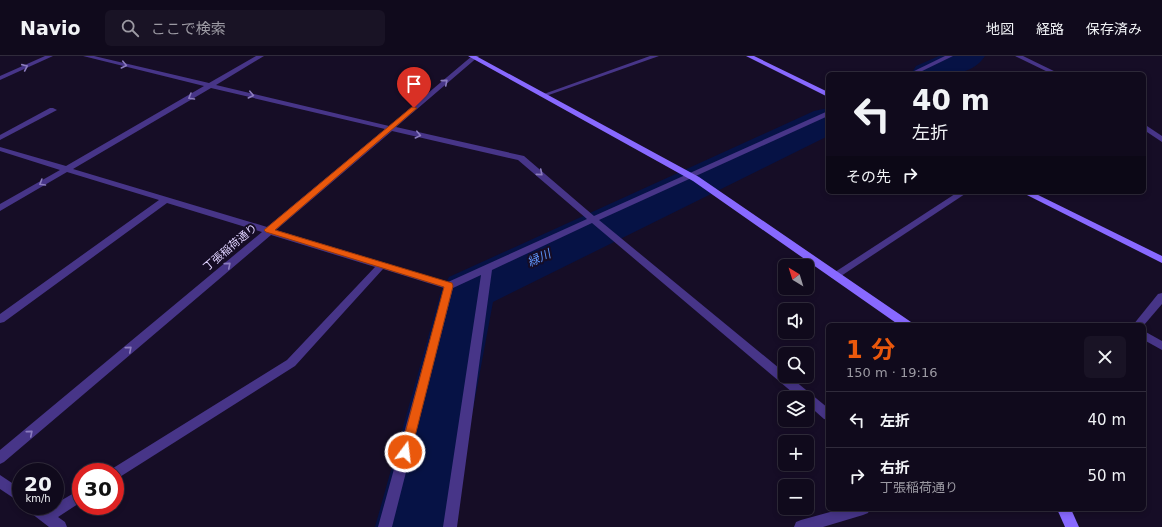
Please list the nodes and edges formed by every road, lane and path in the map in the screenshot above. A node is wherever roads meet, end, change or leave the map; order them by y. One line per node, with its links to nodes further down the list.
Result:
1 (50, 56): 12 (street, one-way to 1)
2 (86, 56): 14 (street, one-way to 14)
3 (261, 56): 14 (street)
4 (474, 56): 16 (street); 19 (street, 丁張稲荷通り, one-way to 4)
5 (656, 56): 16 (street)
6 (749, 56): 15 (street)
7 (950, 56): 10 (street)
8 (1018, 56): 11 (street)
9 (0, 70): 12 (street)
10 (915, 72)
11 (1053, 72)
12 (12, 73): 13 (street)
13 (0, 78)
14 (210, 85): 19 (street, one-way to 19); 24 (street, one-way to 24)
15 (826, 94)
16 (544, 95): 25 (street)
17 (53, 110): 21 (street)
18 (826, 114): 25 (street)
19 (390, 128): 30 (street, one-way to 30); 31 (street, 丁張稲荷通り)
20 (1146, 128): 22 (street)
21 (0, 138)
22 (1162, 140)
23 (2, 151): 24 (street)
24 (66, 169): 28 (street); 29 (street, one-way to 29)
25 (692, 177): 30 (street); 35 (street)
26 (961, 194): 35 (street)
27 (1029, 194): 32 (street)
28 (165, 200): 31 (street); 38 (street)
29 (0, 208)
30 (593, 219): 34 (street); 43 (street)
31 (269, 230): 33 (street); 44 (street, 丁張稲荷通り, one-way to 31)
32 (1162, 260)
33 (382, 265): 36 (street); 45 (street)
34 (486, 269): 36 (street); 55 (street)
35 (834, 276): 39 (street)
36 (449, 286): 54 (street)
37 (1162, 297): 40 (street)
38 (0, 319)
39 (904, 323)
40 (1140, 323)
41 (1146, 337): 42 (street)
42 (1162, 346)
43 (826, 413)
44 (0, 458)
45 (124, 468)
46 (0, 481): 47 (street)
47 (12, 490)
48 (72, 501): 52 (street)
49 (856, 511): 56 (street)
50 (1065, 511): 57 (street)
51 (43, 515): 52 (street)
52 (46, 517): 53 (street)
53 (60, 527)
54 (385, 527)
55 (450, 527)
56 (801, 527)
57 (1072, 527)

